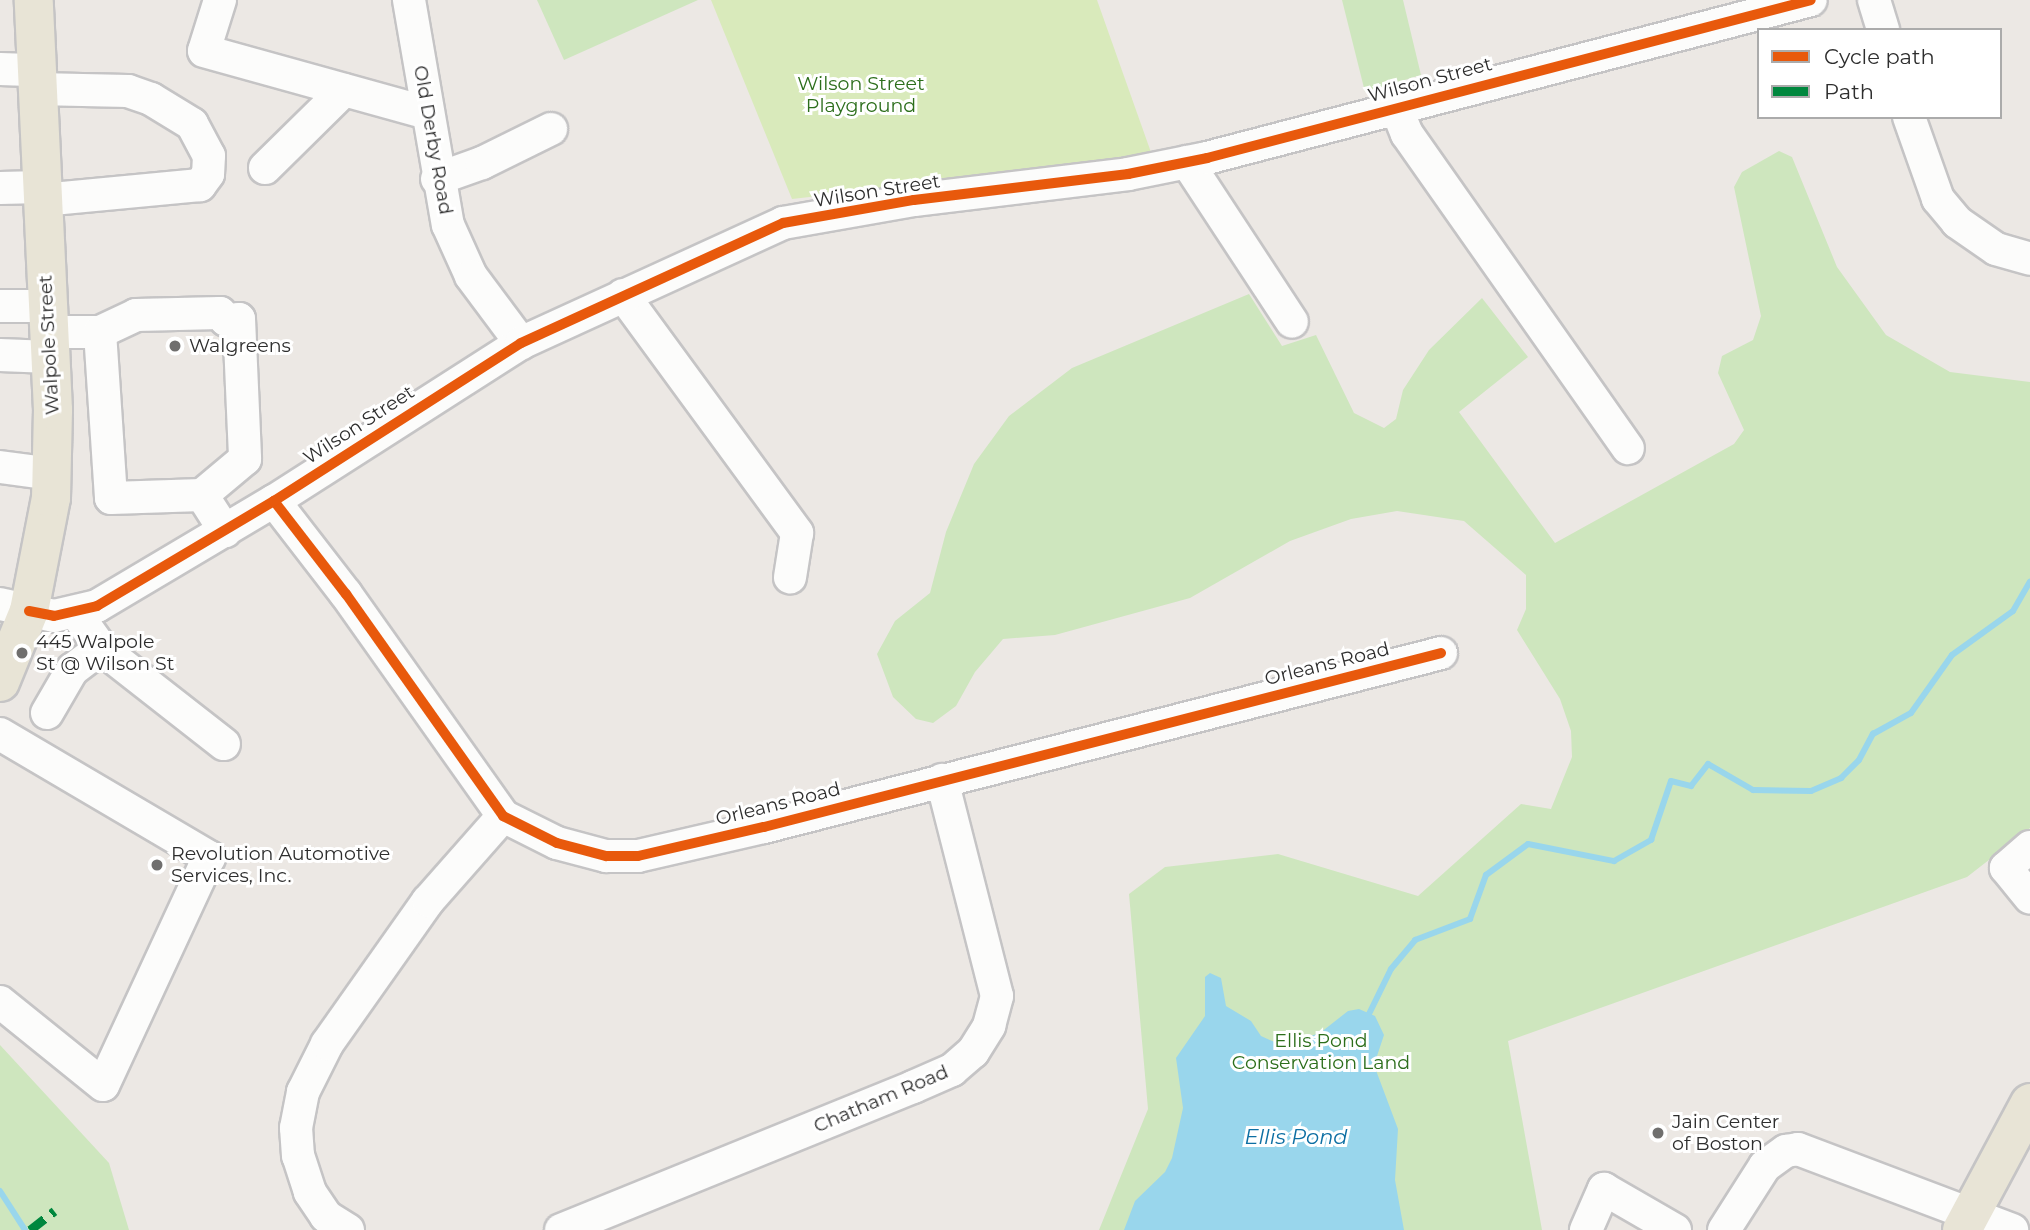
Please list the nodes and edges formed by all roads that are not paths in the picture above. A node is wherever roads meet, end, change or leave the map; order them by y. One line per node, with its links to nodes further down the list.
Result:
1 (34, 0): 7 (main road, Walpole Street)
2 (220, 0): 8 (street)
3 (409, 0): 10 (street, Old Derby Road)
4 (1811, 0): 9 (street, Wilson Street)
5 (1874, 0): 6 (street)
6 (1882, 28)
7 (25, 76): 17 (main road, Walpole Street); 17 (street)
8 (344, 90): 10 (street); 14 (street)
9 (1396, 107): 13 (street, Wilson Street); 28 (street)
10 (428, 113): 15 (street, Old Derby Road)
11 (1910, 119): 18 (street)
12 (551, 129): 15 (street)
13 (1187, 162): 20 (street, Wilson Street); 24 (street)
14 (265, 168)
15 (437, 178): 26 (street, Old Derby Road)
16 (0, 188): 17 (street)
17 (42, 194): 23 (main road, Walpole Street)
18 (2030, 259)
19 (0, 290): 23 (street)
20 (623, 295): 26 (street, Wilson Street); 34 (street)
21 (0, 306): 23 (street)
22 (226, 320): 25 (street); 25 (street); 31 (street)
23 (48, 322): 25 (street); 27 (street); 30 (main road, Walpole Street)
24 (1292, 322)
25 (111, 327): 31 (street)
26 (522, 343): 32 (street, Wilson Street)
27 (0, 355)
28 (1628, 448)
29 (0, 467): 30 (street)
30 (52, 474): 35 (main road, Walpole Street)
31 (202, 495): 33 (street)
32 (274, 501): 33 (street, Wilson Street); 44 (street, Orleans Road)
33 (225, 531): 36 (street, Wilson Street)
34 (790, 578)
35 (14, 607): 36 (street, Wilson Street); 39 (main road, Walpole Street)
36 (76, 613): 37 (street)
37 (101, 648): 40 (street); 42 (street)
38 (1441, 653): 43 (street, Orleans Road)
39 (0, 682)
40 (47, 713)
41 (0, 734): 47 (street)
42 (224, 744)
43 (942, 780): 44 (street, Orleans Road); 51 (street, Chatham Road)
44 (503, 816): 50 (street)
45 (2030, 847): 46 (street)
46 (2030, 898)
47 (0, 1002)
48 (2030, 1103): 49 (main road)
49 (1967, 1222): 54 (street); 55 (street)
50 (348, 1230)
51 (561, 1230)
52 (1586, 1230): 53 (street)
53 (1675, 1230)
54 (1724, 1230)
55 (2011, 1230)

